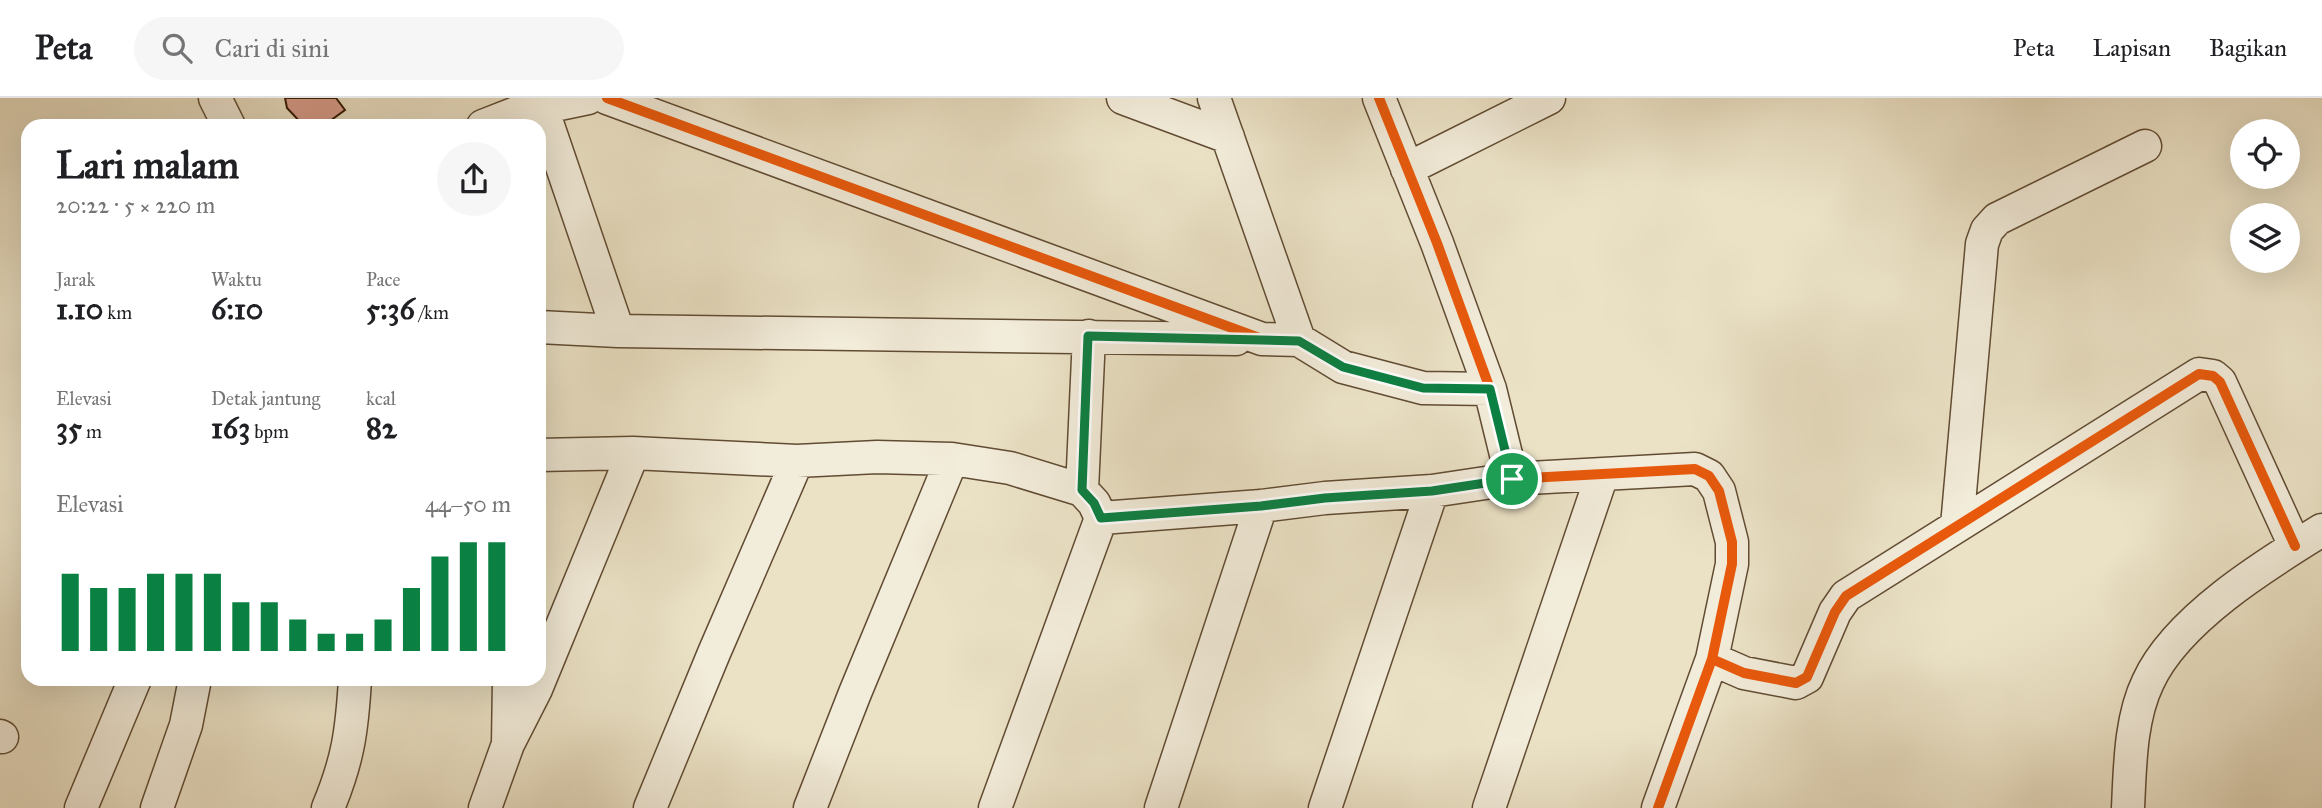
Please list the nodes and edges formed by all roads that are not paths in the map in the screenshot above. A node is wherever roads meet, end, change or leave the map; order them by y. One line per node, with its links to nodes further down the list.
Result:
1 (215, 98): 9 (street)
2 (588, 98): 8 (street)
3 (607, 98): 18 (street)
4 (1124, 98): 11 (street)
5 (1214, 98): 11 (street)
6 (1379, 98): 14 (street)
7 (1549, 98): 14 (street)
8 (523, 106): 10 (street)
9 (226, 119)
10 (497, 119)
11 (1228, 137): 19 (street)
12 (2145, 146): 31 (street)
13 (546, 160): 16 (street)
14 (1407, 169): 20 (street)
15 (546, 327): 16 (street)
16 (618, 331): 17 (street)
17 (1088, 336): 18 (street); 27 (street)
18 (1262, 339): 19 (street)
19 (1299, 341): 20 (street)
20 (1490, 389): 26 (street)
21 (633, 453): 22 (street); 24 (street); 35 (street)
22 (546, 456)
23 (952, 459): 24 (street); 27 (street); 47 (street)
24 (797, 461): 46 (street)
25 (1602, 475): 26 (street); 34 (street); 51 (street)
26 (1512, 479): 28 (street)
27 (1082, 490): 30 (street)
28 (1432, 491): 29 (street); 50 (street)
29 (1261, 506): 30 (street); 49 (street)
30 (1101, 518): 48 (street)
31 (1957, 526): 33 (street); 34 (street)
32 (2322, 530): 33 (street)
33 (2295, 546): 53 (street)
34 (1712, 659): 52 (street)
35 (546, 665)
36 (132, 686): 42 (street)
37 (194, 686): 43 (street)
38 (355, 686): 44 (street)
39 (509, 686): 41 (street)
40 (537, 686): 41 (street)
41 (508, 744): 45 (street)
42 (81, 808)
43 (157, 808)
44 (328, 808)
45 (485, 808)
46 (650, 808)
47 (810, 808)
48 (995, 808)
49 (1161, 808)
50 (1325, 808)
51 (1489, 808)
52 (1658, 808)
53 (2128, 808)

